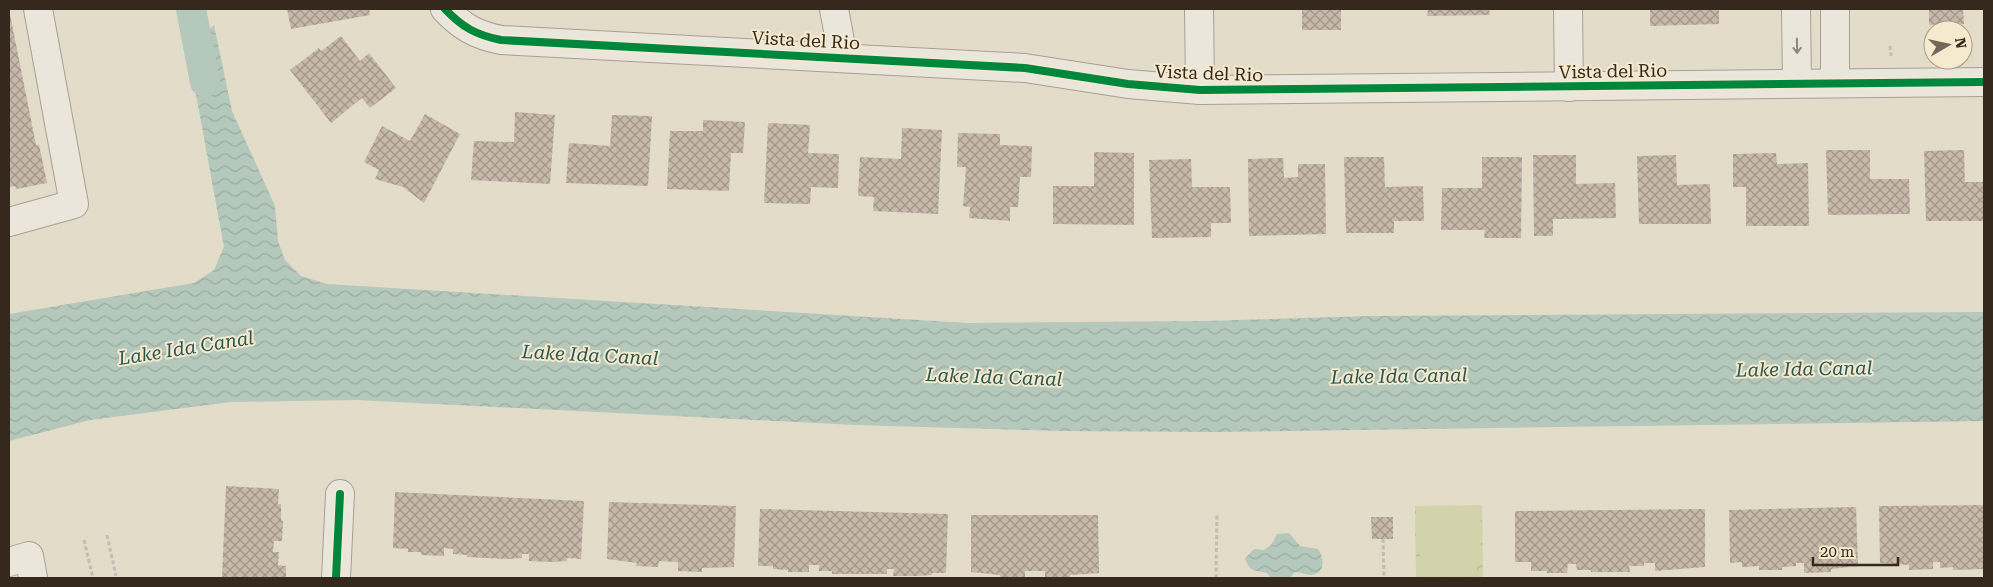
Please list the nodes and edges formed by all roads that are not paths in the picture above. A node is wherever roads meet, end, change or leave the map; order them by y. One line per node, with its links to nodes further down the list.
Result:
1 (38, 9): 14 (street)
2 (445, 9): 8 (street, Vista del Rio)
3 (834, 9): 8 (street)
4 (1200, 9): 13 (street)
5 (1568, 9): 12 (street)
6 (1796, 9): 10 (street, one-way to 10)
7 (1835, 9): 11 (street)
8 (843, 57): 13 (street, Vista del Rio)
9 (1984, 82): 11 (street, Vista del Rio)
10 (1797, 83): 11 (street, Vista del Rio); 12 (street, Vista del Rio)
11 (1835, 83)
12 (1569, 87): 13 (street, Vista del Rio)
13 (1200, 90)
14 (9, 222)
15 (340, 494): 18 (street)
16 (9, 562): 17 (street)
17 (33, 578)
18 (336, 578)

